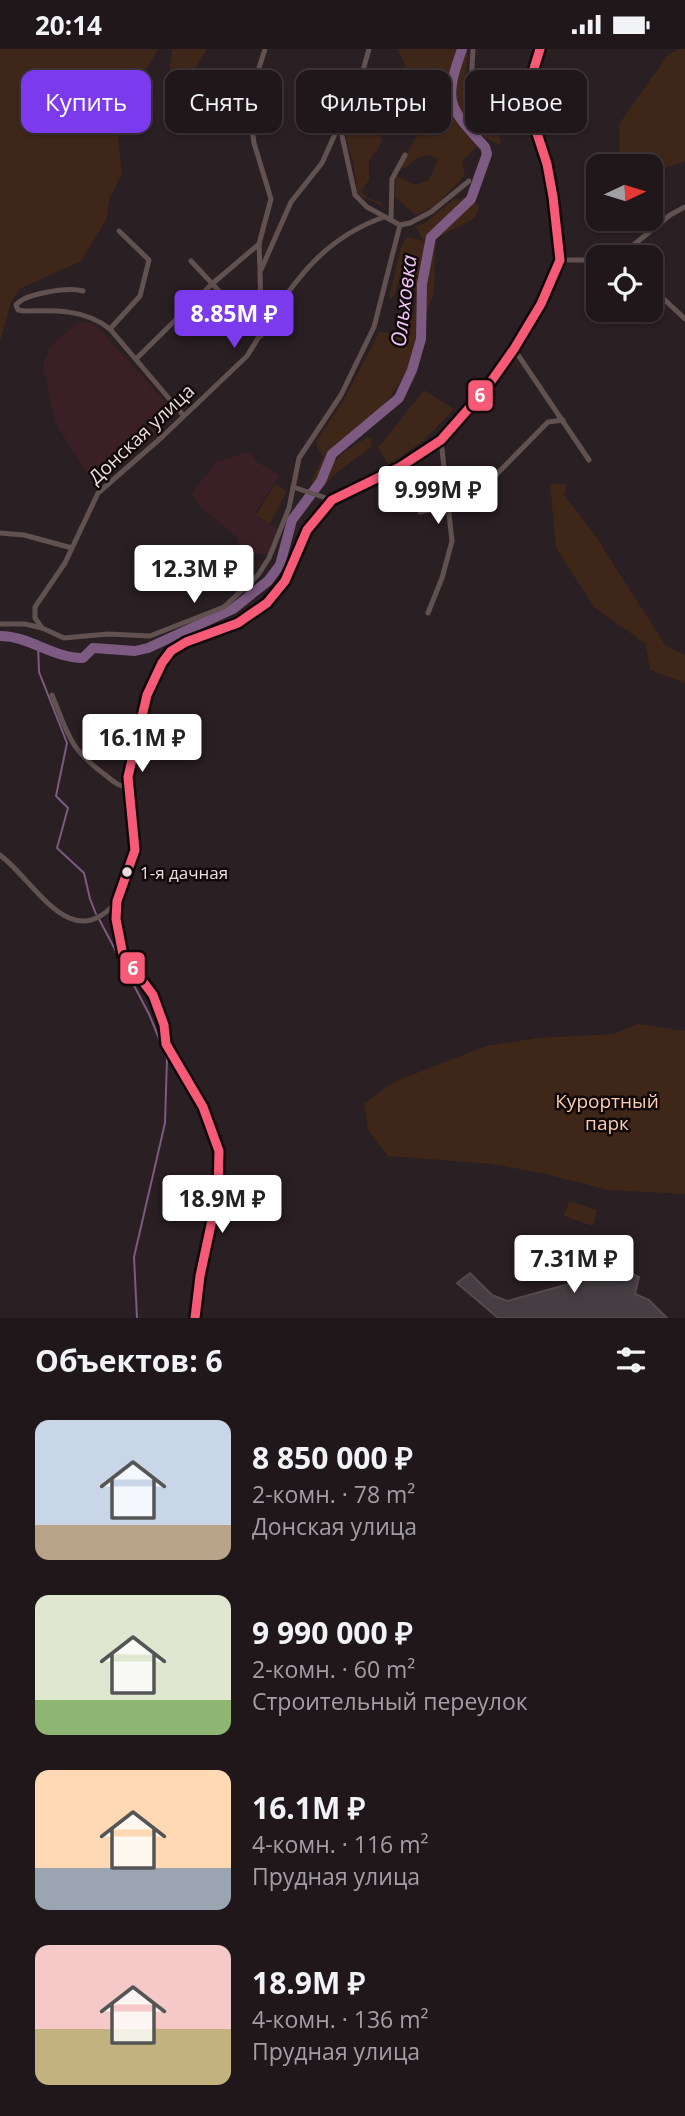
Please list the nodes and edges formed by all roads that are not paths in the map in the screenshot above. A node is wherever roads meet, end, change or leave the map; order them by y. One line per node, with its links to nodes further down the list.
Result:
1 (264, 49): 17 (street)
2 (369, 49): 5 (street)
3 (473, 49): 6 (street)
4 (540, 49): 7 (street)
5 (363, 70)
6 (471, 70)
7 (533, 70)
8 (334, 133): 22 (street)
9 (342, 133): 14 (street)
10 (536, 133): 19 (street)
11 (405, 155): 14 (street)
12 (468, 181): 15 (street)
13 (685, 207): 18 (street)
14 (388, 218): 15 (street); 26 (street, Донская улица)
15 (400, 225): 36 (street)
16 (120, 230): 28 (street)
17 (258, 244): 22 (street); 23 (street)
18 (634, 245)
19 (559, 260): 20 (street); 30 (street)
20 (586, 260)
21 (191, 261): 23 (street)
22 (260, 272): 26 (street)
23 (212, 284): 29 (street); 31 (street)
24 (83, 291): 28 (street)
25 (663, 298): 27 (street)
26 (270, 319): 29 (street, Донская улица)
27 (685, 320)
28 (110, 329): 31 (street)
29 (261, 336): 32 (street, Донская улица)
30 (514, 349): 33 (street); 34 (street)
31 (136, 359): 32 (street)
32 (183, 415): 41 (street, Донская улица)
33 (563, 420): 35 (street); 38 (street)
34 (441, 440): 37 (street); 38 (street)
35 (589, 460)
36 (293, 487): 37 (street); 44 (street)
37 (332, 500): 46 (street)
38 (450, 507): 39 (street); 42 (street)
39 (420, 512)
40 (0, 533): 41 (street)
41 (72, 548): 44 (street, Донская улица)
42 (428, 613)
43 (0, 624): 44 (street)
44 (42, 628)
45 (52, 695): 46 (street)
46 (128, 787): 48 (street)
47 (0, 855): 48 (street)
48 (117, 901): 49 (street)
49 (195, 1318)

